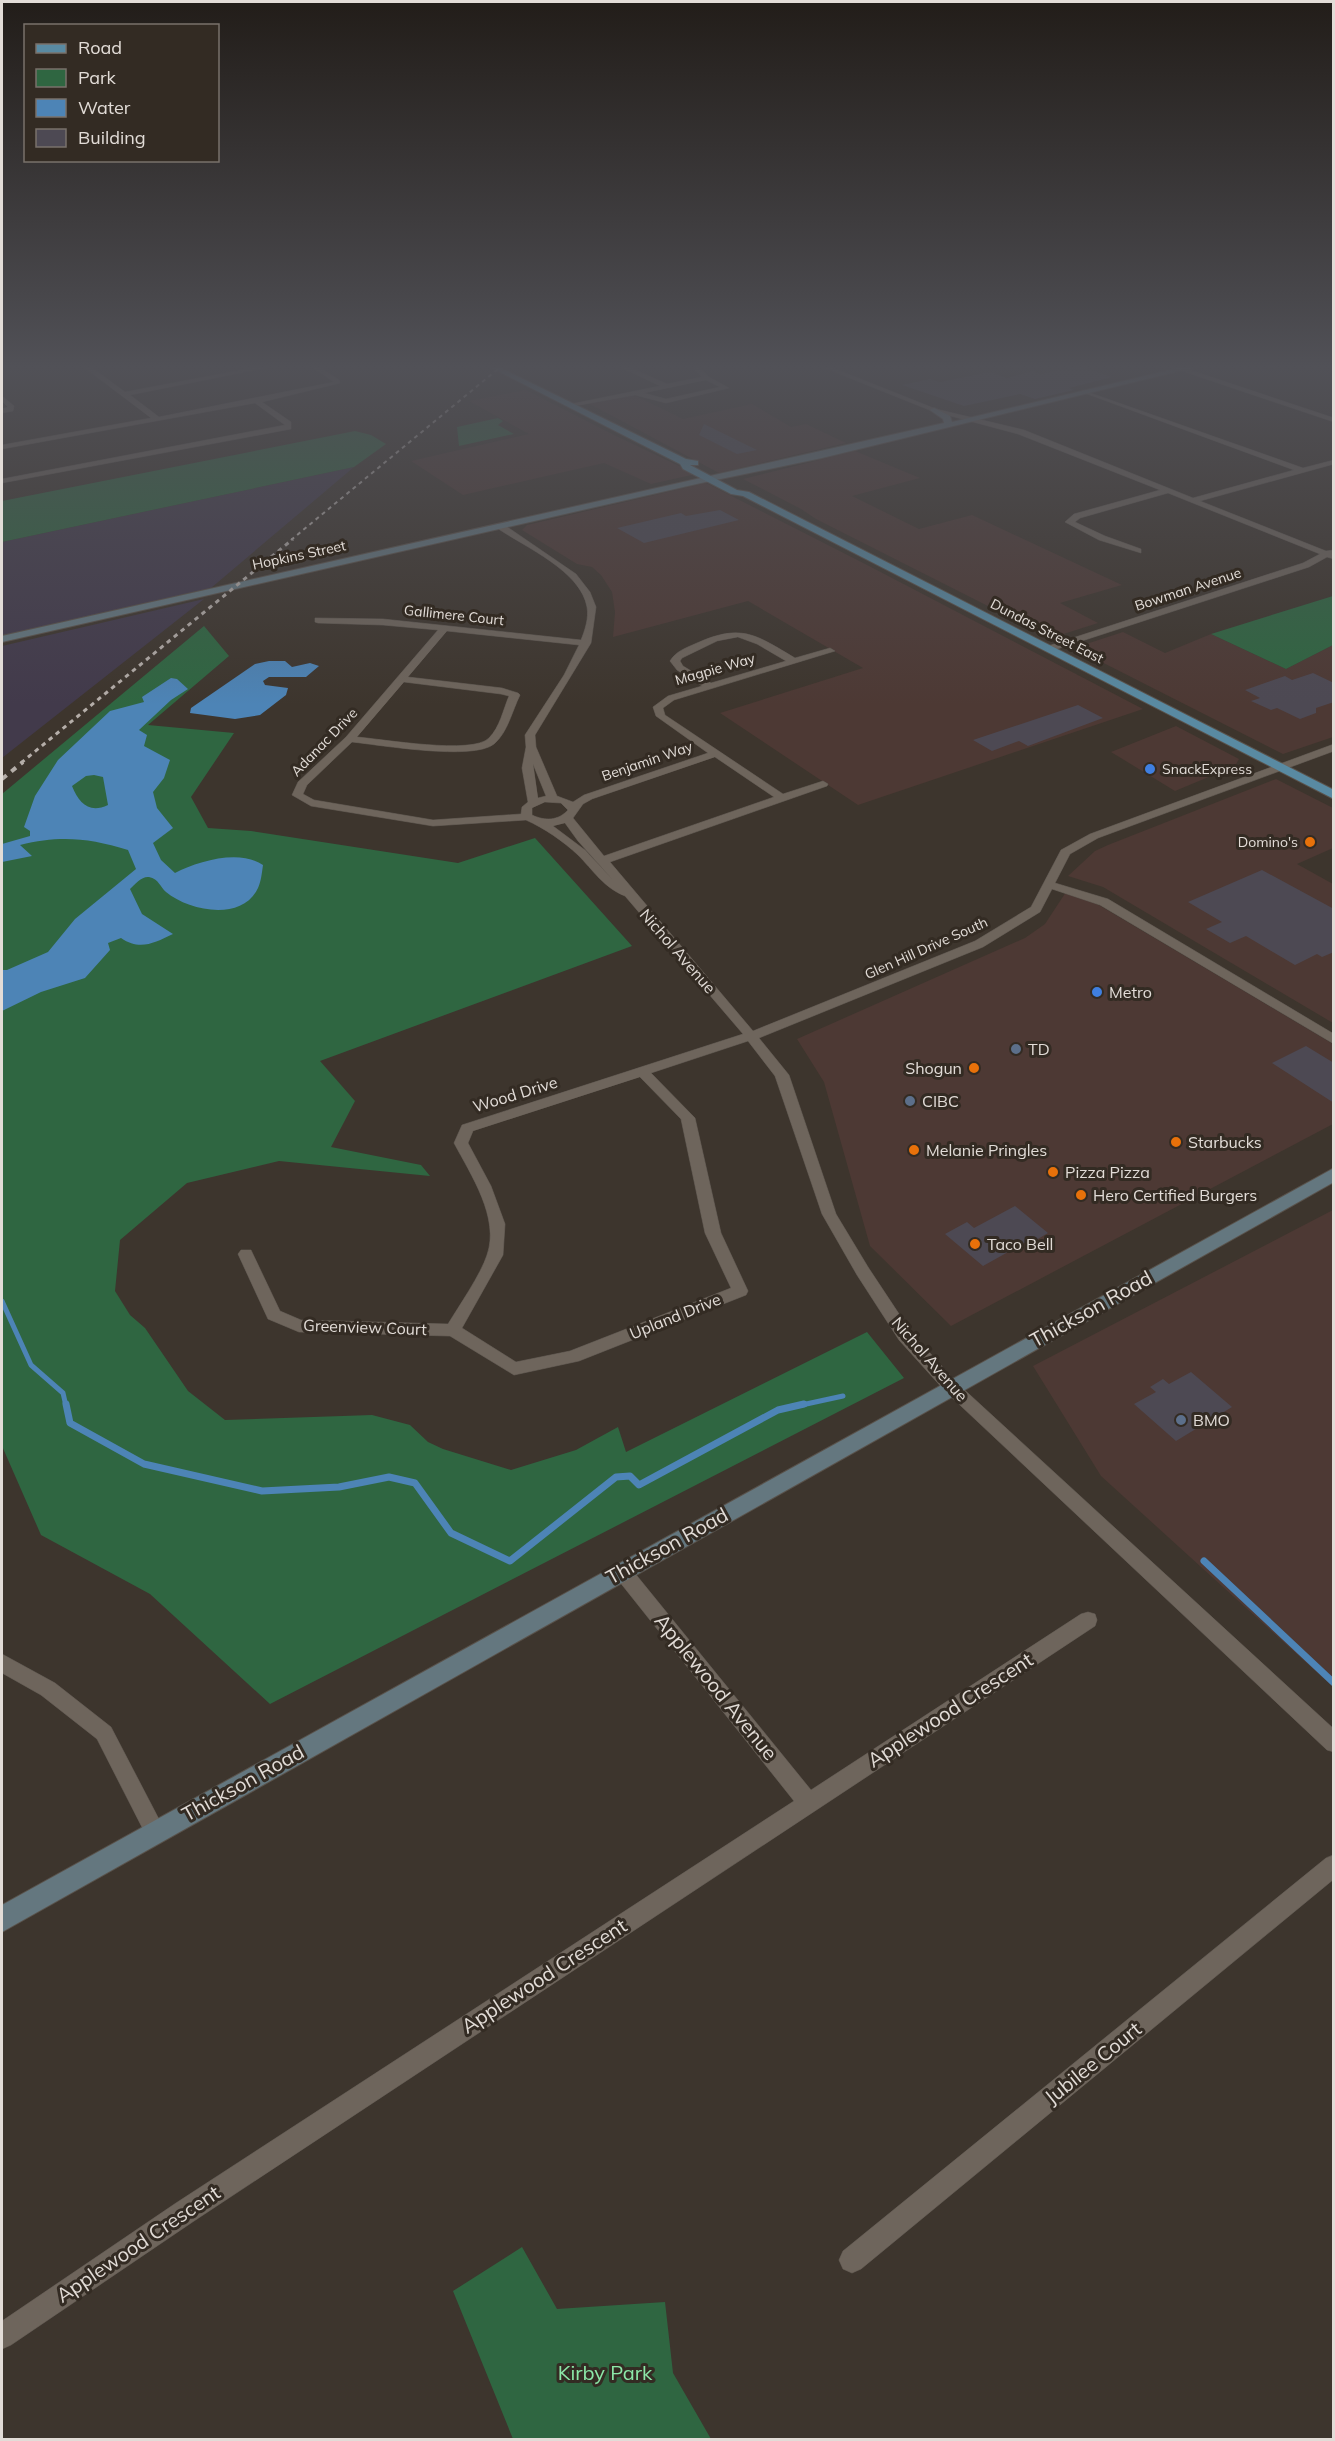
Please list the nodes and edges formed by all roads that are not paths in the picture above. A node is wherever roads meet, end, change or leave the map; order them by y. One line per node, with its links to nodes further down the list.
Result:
1 (18, 478): 7 (street)
2 (714, 478): 6 (main road, Hopkins Street)
3 (726, 478): 9 (main road, Dundas Street East)
4 (1135, 478): 8 (street)
5 (1277, 478): 10 (street)
6 (709, 479): 9 (main road, Dundas Street East); 11 (main road, Hopkins Street)
7 (2, 481)
8 (1167, 491): 10 (street); 12 (street)
9 (746, 494): 18 (main road, Dundas Street East)
10 (1191, 501): 13 (street)
11 (500, 526): 16 (main road, Hopkins Street); 17 (street)
12 (1138, 551)
13 (1331, 554): 18 (street, Bowman Avenue)
14 (318, 620): 15 (street, Gallimere Court)
15 (444, 629): 17 (street, Gallimere Court); 21 (street, Adanac Drive)
16 (2, 639)
17 (586, 643): 24 (street)
18 (1048, 649): 27 (main road, Dundas Street East)
19 (830, 651): 20 (street, Magpie Way)
20 (795, 662): 22 (street, Magpie Way); 22 (street)
21 (402, 679): 23 (street, Adanac Drive); 23 (street)
22 (710, 687): 26 (street, Magpie Way)
23 (350, 739): 33 (street, Adanac Drive)
24 (531, 747): 32 (street); 33 (street)
25 (1334, 747): 27 (street, Glen Hill Drive South)
26 (717, 753): 30 (street, Benjamin Way); 31 (street, Magpie Way)
27 (1278, 766): 29 (main road, Dundas Street East); 37 (street, Glen Hill Drive South)
28 (823, 784): 31 (street)
29 (1334, 795)
30 (588, 797): 32 (street, Benjamin Way); 34 (street, Benjamin Way)
31 (782, 798): 36 (street)
32 (557, 800): 33 (street, Benjamin Way); 34 (street, Nichol Avenue)
33 (529, 810): 35 (street)
34 (571, 814): 35 (street); 36 (street, Nichol Avenue)
35 (541, 822): 38 (street, Nichol Avenue)
36 (604, 860): 38 (street, Nichol Avenue)
37 (1048, 884): 39 (street, Glen Hill Drive South); 40 (street)
38 (631, 897): 39 (street, Nichol Avenue)
39 (752, 1035): 41 (street, Wood Drive); 45 (street, Nichol Avenue)
40 (1334, 1041)
41 (643, 1072): 44 (street, Wood Drive); 44 (street, Upland Drive)
42 (1334, 1174): 45 (main road, Thickson Road)
43 (246, 1254): 44 (street, Greenview Court)
44 (453, 1330)
45 (951, 1387): 46 (main road, Thickson Road); 49 (street, Nichol Avenue)
46 (622, 1571): 50 (street, Applewood Avenue); 51 (main road, Thickson Road)
47 (1088, 1620): 50 (street, Applewood Crescent)
48 (2, 1662): 51 (street)
49 (1334, 1743)
50 (809, 1803): 55 (street, Applewood Crescent)
51 (155, 1832): 53 (main road, Thickson Road)
52 (1334, 1865): 54 (street, Jubilee Court)
53 (2, 1919)
54 (852, 2260)
55 (2, 2336)

